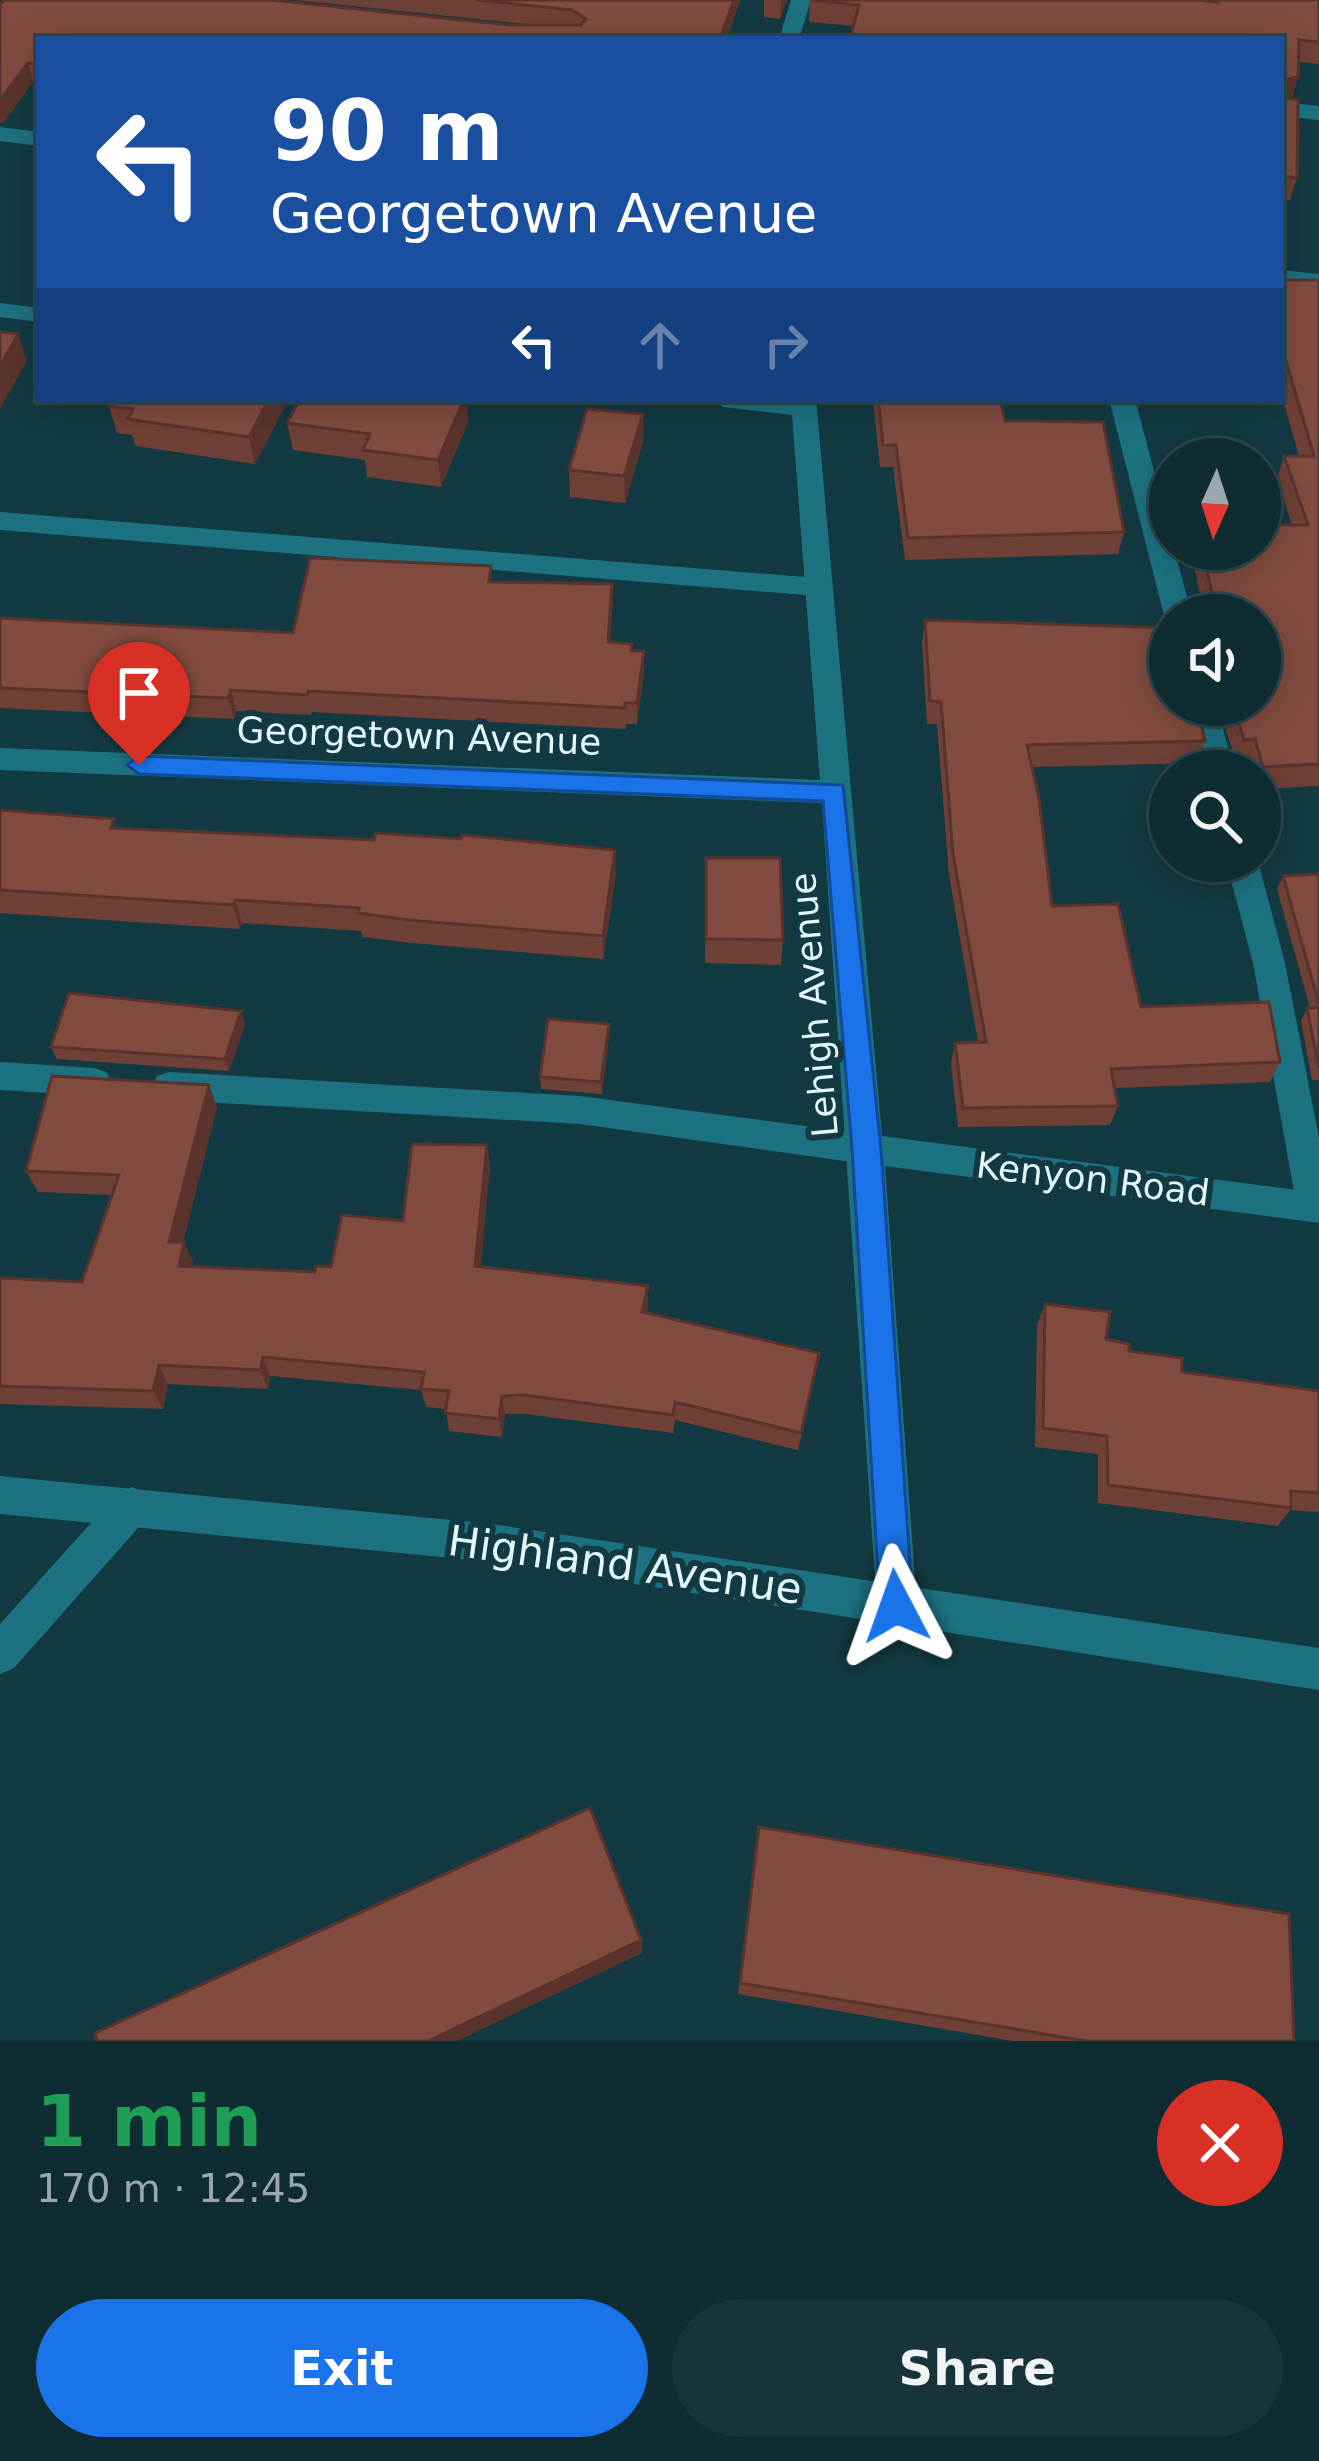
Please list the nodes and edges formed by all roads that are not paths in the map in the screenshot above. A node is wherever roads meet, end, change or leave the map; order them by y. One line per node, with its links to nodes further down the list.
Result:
1 (801, 0): 2 (street)
2 (790, 36)
3 (1284, 109): 4 (street)
4 (1319, 113)
5 (0, 134): 6 (street)
6 (36, 139)
7 (1284, 277): 8 (street)
8 (1319, 281)
9 (0, 310): 10 (street)
10 (36, 315)
11 (771, 402): 13 (street)
12 (1123, 402): 16 (street)
13 (803, 404): 15 (street, Lehigh Avenue)
14 (0, 521): 15 (street)
15 (818, 587): 18 (street, Lehigh Avenue)
16 (1173, 594)
17 (0, 759): 18 (street, Georgetown Avenue)
18 (835, 792): 21 (street, Lehigh Avenue)
19 (1248, 882): 22 (street)
20 (0, 1076): 21 (street, Kenyon Road)
21 (866, 1149): 22 (street, Kenyon Road); 25 (street, Lehigh Avenue)
22 (1317, 1208)
23 (0, 1495): 24 (street, Highland Avenue)
24 (132, 1506): 25 (street, Highland Avenue); 26 (street)
25 (896, 1606): 27 (street, Highland Avenue)
26 (0, 1654)
27 (1319, 1670)

